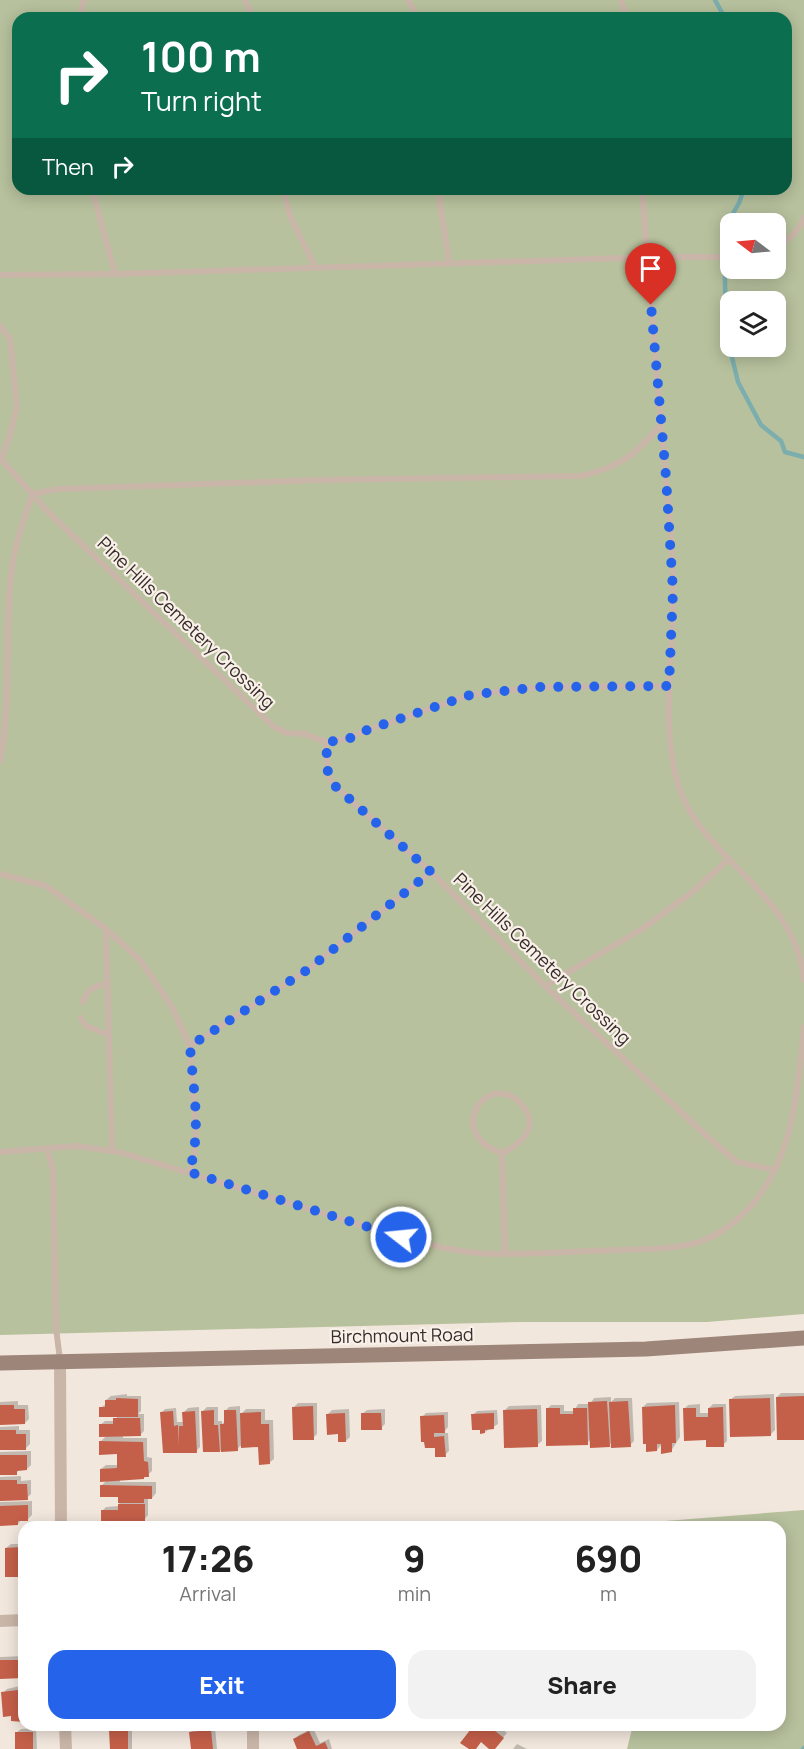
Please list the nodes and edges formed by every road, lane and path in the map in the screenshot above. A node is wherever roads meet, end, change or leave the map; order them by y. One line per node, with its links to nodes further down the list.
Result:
1 (94, 195): 11 (lane)
2 (285, 195): 10 (lane)
3 (439, 195): 9 (lane)
4 (642, 195): 7 (lane)
5 (804, 218): 6 (lane)
6 (786, 241)
7 (647, 258): 8 (lane); 9 (lane); 14 (lane)
8 (720, 258)
9 (449, 263): 10 (lane)
10 (315, 267): 11 (lane)
11 (115, 274): 12 (lane)
12 (0, 275)
13 (0, 326): 15 (lane)
14 (661, 423): 16 (lane); 17 (lane)
15 (1, 460): 16 (lane, Pine Hills Cemetery Crossing)
16 (32, 494): 18 (lane, Pine Hills Cemetery Crossing); 19 (lane)
17 (669, 686): 18 (lane); 20 (lane)
18 (326, 742): 21 (lane, Pine Hills Cemetery Crossing)
19 (0, 761)
20 (729, 859): 24 (lane); 26 (lane)
21 (431, 872): 26 (lane, Pine Hills Cemetery Crossing); 31 (lane)
22 (0, 874): 23 (lane)
23 (106, 929): 25 (lane); 31 (lane)
24 (804, 980)
25 (108, 983): 27 (lane); 30 (lane)
26 (545, 986): 36 (lane, Pine Hills Cemetery Crossing)
27 (83, 1002)
28 (81, 1018): 30 (lane)
29 (804, 1027): 36 (lane)
30 (109, 1035): 33 (lane)
31 (190, 1046): 37 (lane)
32 (47, 1149): 33 (lane); 34 (lane); 40 (lane)
33 (112, 1151): 37 (lane)
34 (0, 1152)
35 (502, 1153): 35 (lane); 38 (lane)
36 (775, 1170): 38 (lane)
37 (189, 1172): 38 (lane)
38 (505, 1254)
39 (804, 1338): 40 (main road, Birchmount Road)
40 (60, 1362): 41 (main road, Birchmount Road); 42 (street)
41 (0, 1363)
42 (61, 1521)
43 (18, 1620): 44 (street)
44 (0, 1621)
45 (65, 1731): 47 (street)
46 (253, 1731): 48 (street)
47 (66, 1749)
48 (253, 1749)

